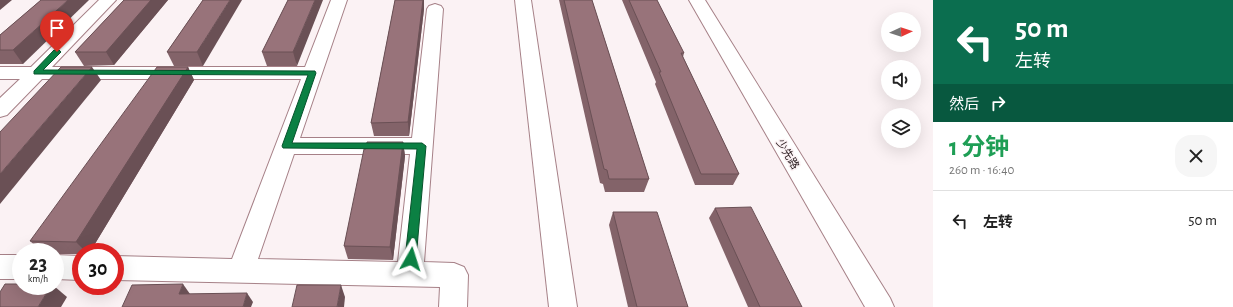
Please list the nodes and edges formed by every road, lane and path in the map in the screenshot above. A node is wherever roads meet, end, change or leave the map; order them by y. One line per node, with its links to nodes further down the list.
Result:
1 (108, 0): 7 (street)
2 (338, 0): 8 (street)
3 (523, 0): 18 (street)
4 (697, 0): 19 (street, 少先路)
5 (435, 9): 11 (street)
6 (0, 73): 7 (street)
7 (36, 73): 8 (street); 9 (street)
8 (312, 73): 10 (street)
9 (0, 110)
10 (286, 146): 11 (street); 15 (street)
11 (422, 146): 16 (street)
12 (0, 267): 13 (street)
13 (12, 267)
14 (124, 268): 15 (street)
15 (242, 270): 16 (street)
16 (410, 274): 17 (street)
17 (453, 307)
18 (563, 307)
19 (880, 307)

